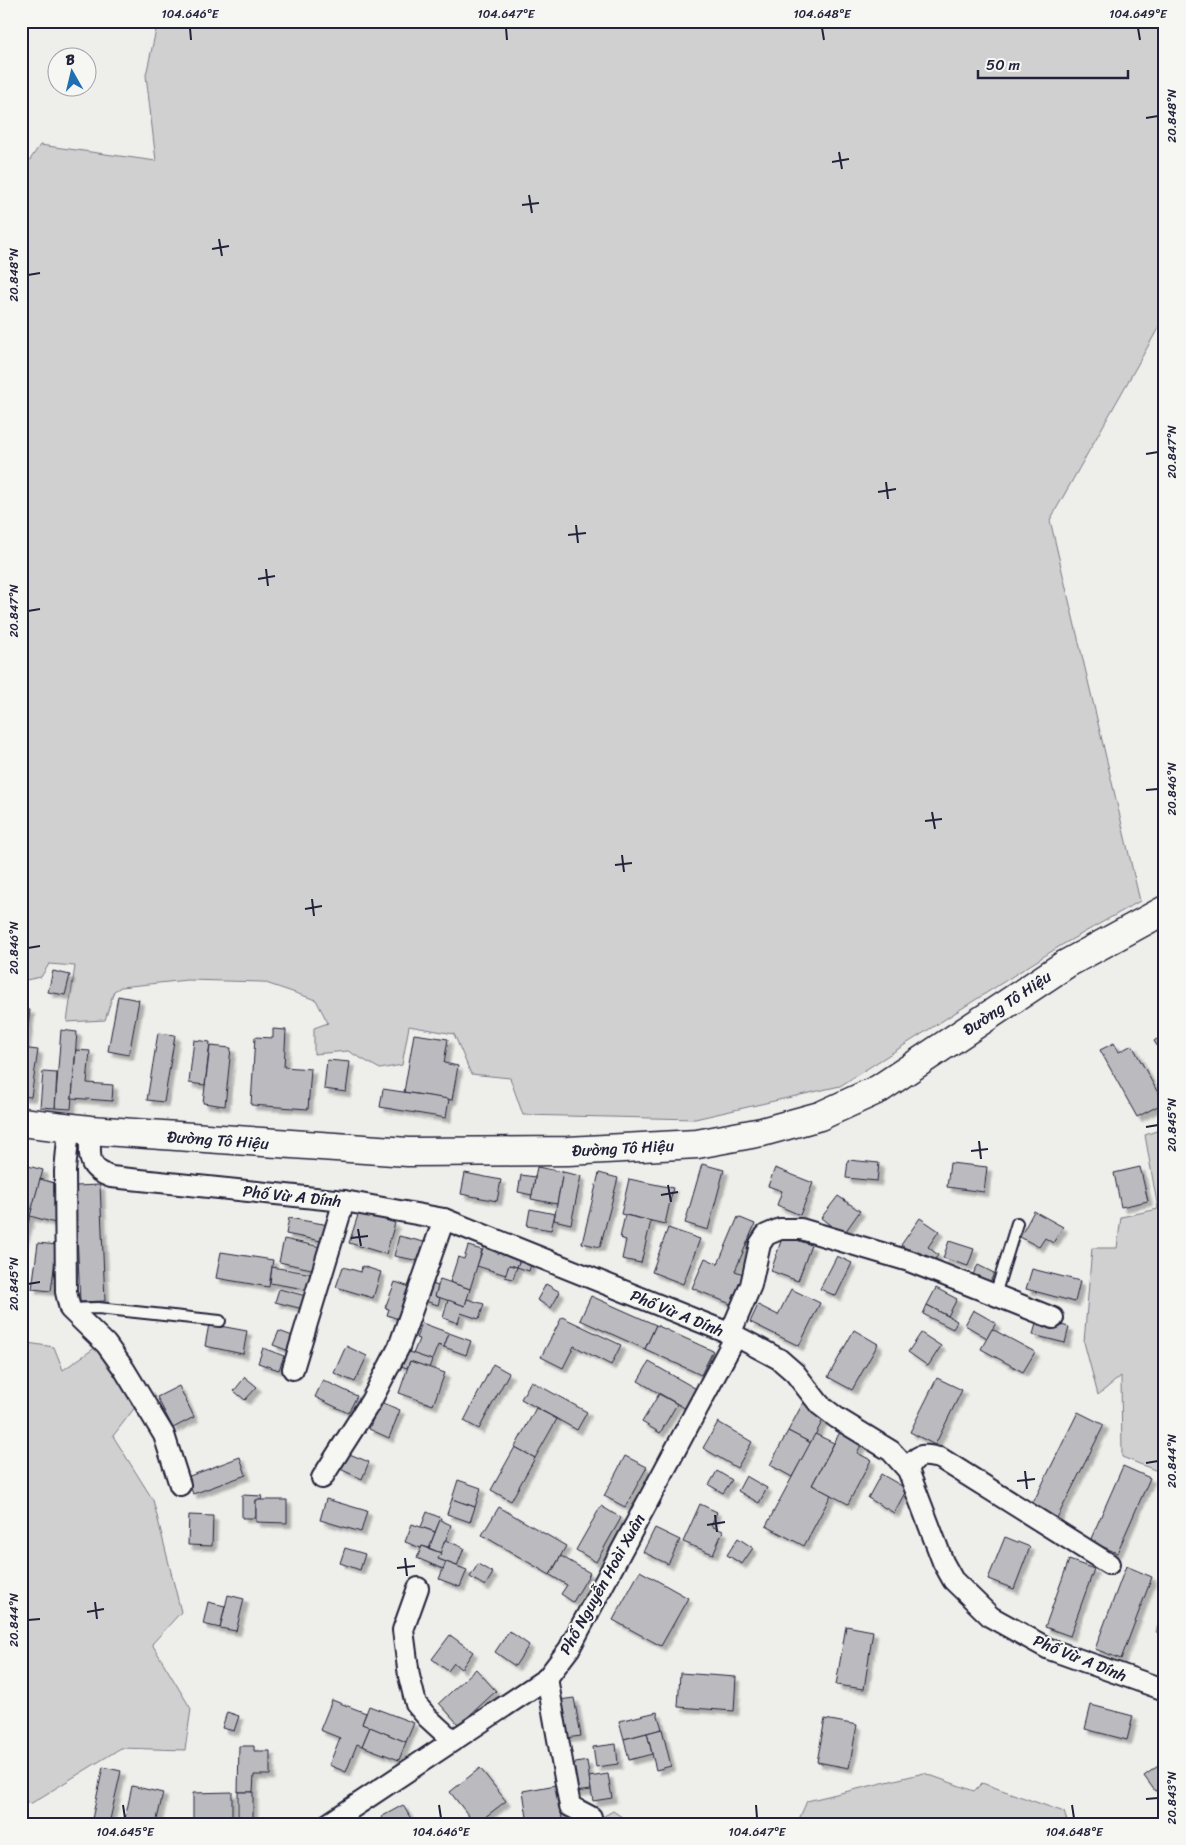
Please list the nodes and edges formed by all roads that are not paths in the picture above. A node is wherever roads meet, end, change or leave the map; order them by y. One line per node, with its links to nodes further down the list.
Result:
1 (1165, 910): 3 (highway, Đường Tô Hiệu)
2 (21, 1122): 3 (highway, Đường Tô Hiệu)
3 (80, 1129): 4 (street, Phố Vừ A Dính); 8 (street)
4 (344, 1201): 5 (street, Phố Vừ A Dính); 12 (street)
5 (444, 1219): 11 (street, Phố Vừ A Dính); 14 (street)
6 (1017, 1223): 7 (lane)
7 (995, 1295): 9 (street, Phố Nguyễn Hoài Xuân); 11 (street, Phố Nguyễn Hoài Xuân)
8 (70, 1308): 10 (lane); 15 (street)
9 (1053, 1318)
10 (220, 1321)
11 (733, 1335): 13 (street, Phố Vừ A Dính); 18 (street, Phố Nguyễn Hoài Xuân)
12 (293, 1370)
13 (908, 1470): 16 (street); 19 (street, Phố Vừ A Dính)
14 (322, 1478)
15 (180, 1485)
16 (1109, 1564)
17 (418, 1588): 20 (street)
18 (547, 1678): 20 (street, Phố Nguyễn Hoài Xuân); 21 (street)
19 (1165, 1690)
20 (452, 1740): 22 (street, Phố Nguyễn Hoài Xuân)
21 (592, 1816)
22 (328, 1824)

